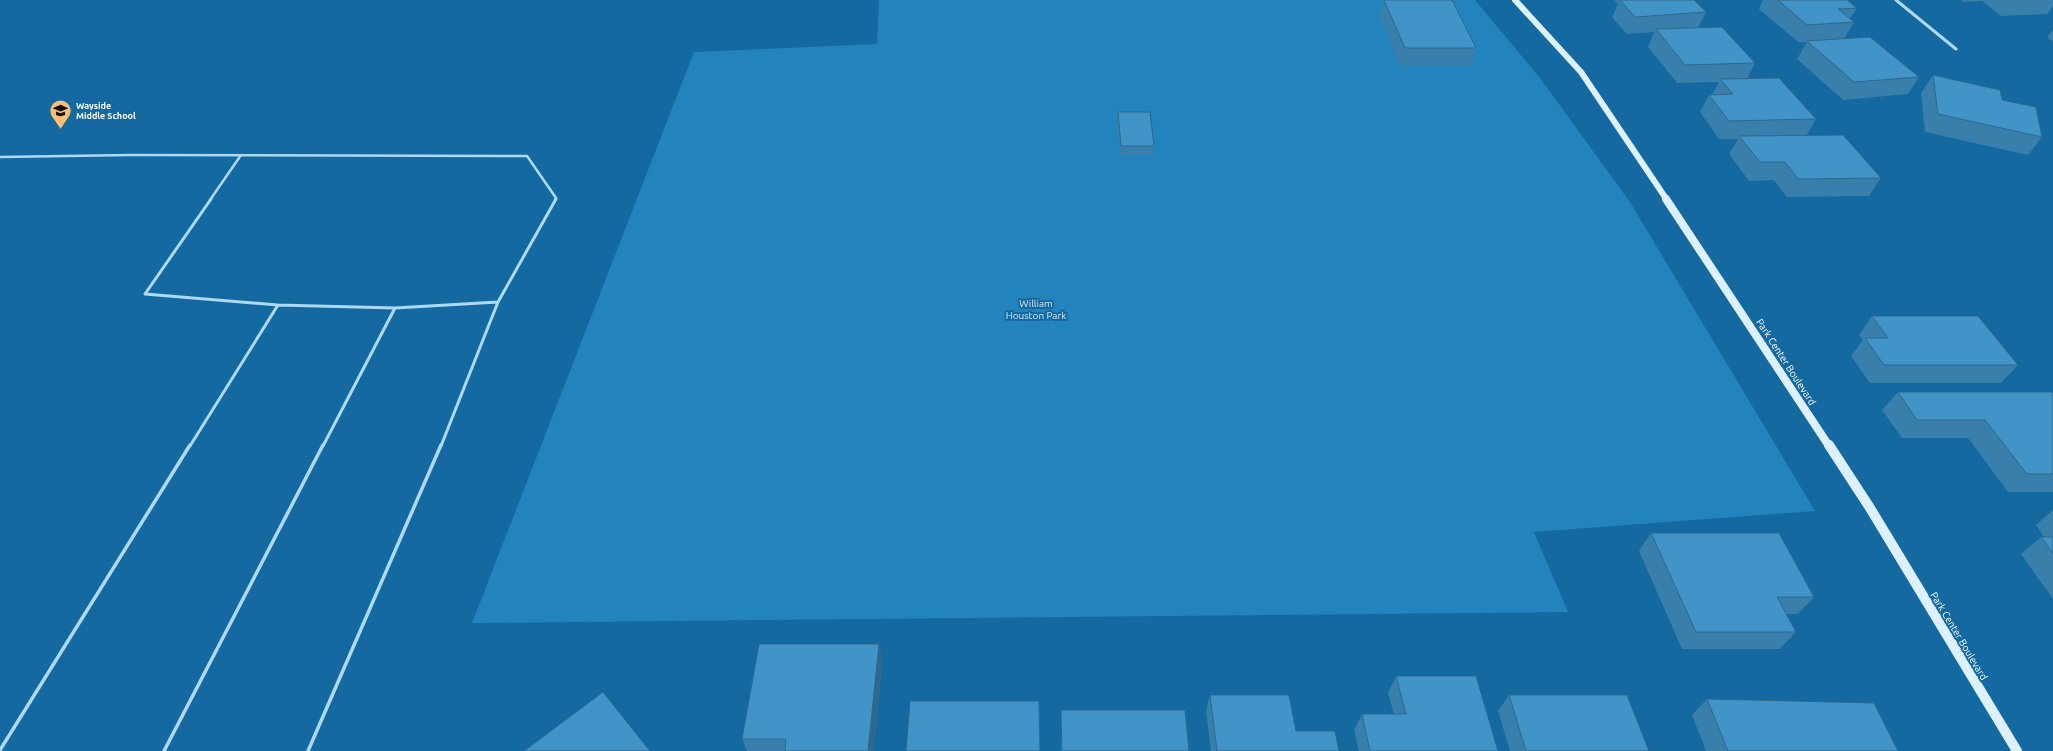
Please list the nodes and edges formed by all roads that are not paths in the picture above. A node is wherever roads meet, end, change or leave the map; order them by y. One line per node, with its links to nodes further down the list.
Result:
1 (1515, 0): 12 (street, Park Center Boulevard)
2 (1896, 0): 3 (street)
3 (1956, 48)
4 (241, 155): 5 (lane); 6 (lane); 7 (lane)
5 (0, 157)
6 (498, 302): 8 (lane); 11 (lane)
7 (278, 305): 8 (lane); 9 (lane)
8 (395, 308): 10 (lane)
9 (0, 750)
10 (164, 751)
11 (308, 751)
12 (2017, 751)

